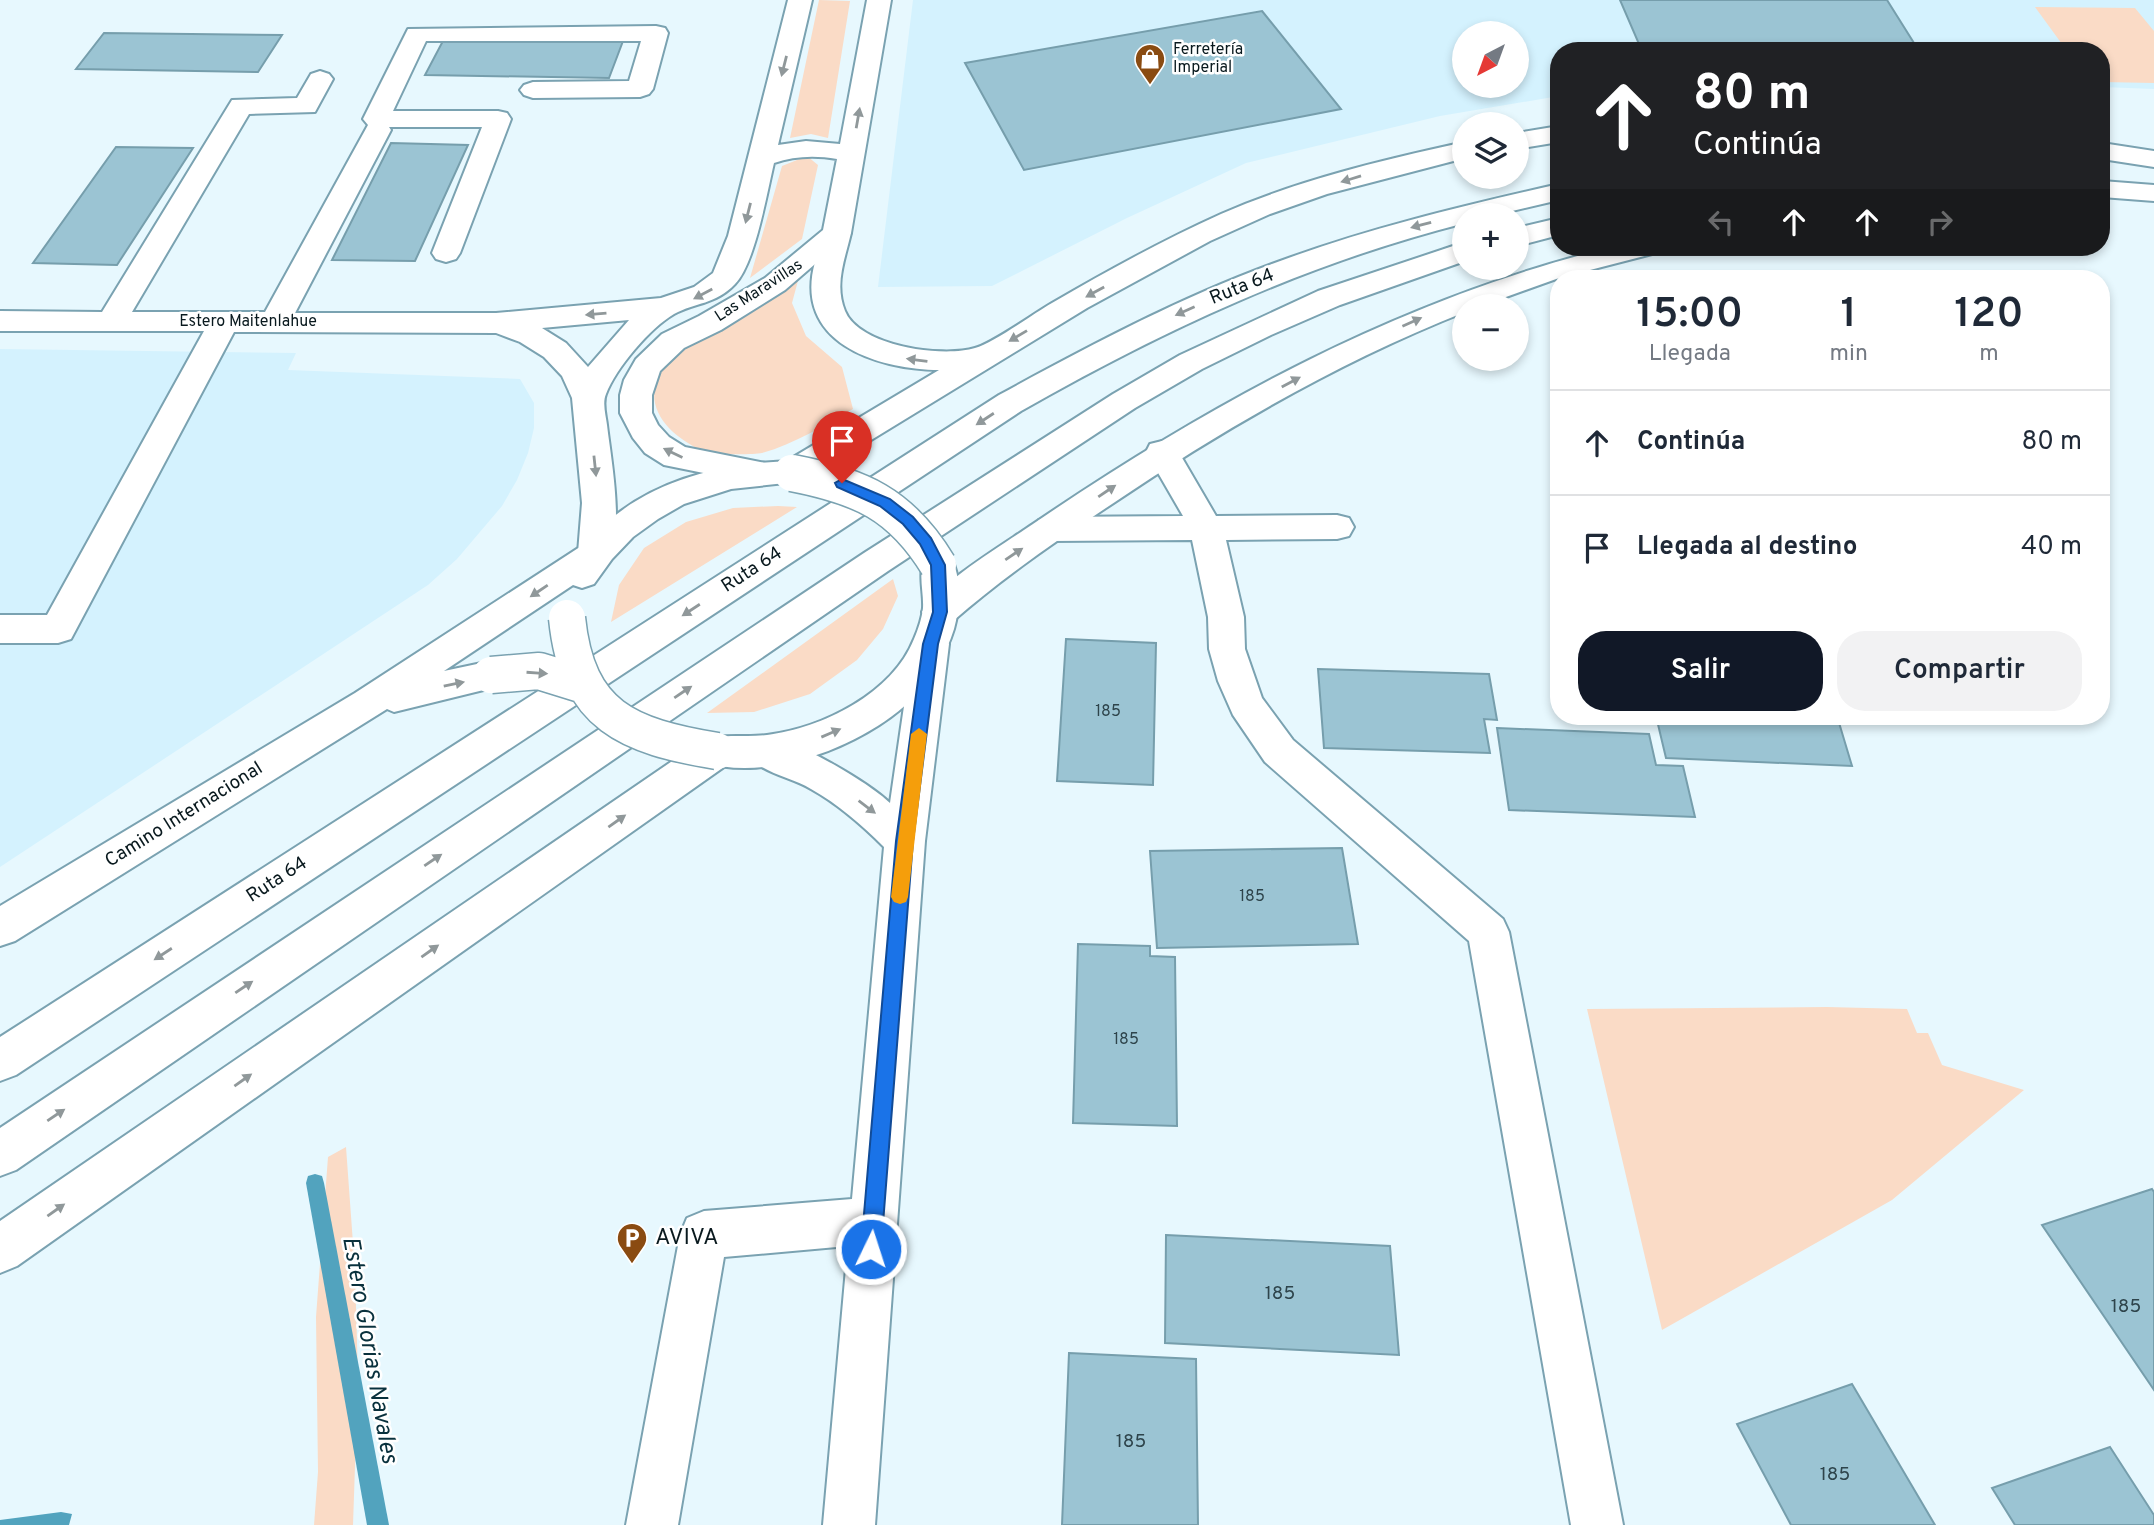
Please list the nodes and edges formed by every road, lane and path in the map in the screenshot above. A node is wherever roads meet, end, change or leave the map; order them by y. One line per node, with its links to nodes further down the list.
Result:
1 (800, 0): 12 (main road, Las Maravillas, one-way to 12)
2 (879, 0): 10 (main road, one-way to 2)
3 (320, 79): 29 (main road)
4 (533, 90): 22 (main road)
5 (378, 130): 31 (main road)
6 (1550, 136): 7 (main road)
7 (1529, 139)
8 (2110, 152): 13 (main road)
9 (1452, 153): 33 (main road, one-way to 33)
10 (851, 155): 12 (main road); 20 (main road)
11 (2110, 157): 13 (main road)
12 (762, 158): 27 (main road, Las Maravillas, one-way to 27)
13 (2154, 160)
14 (2110, 190): 15 (main road)
15 (2154, 193)
16 (1550, 194): 49 (main road, Ruta 64, one-way to 49)
17 (2154, 205): 18 (main road)
18 (2110, 206)
19 (1550, 229): 21 (main road)
20 (837, 233): 33 (main road, one-way to 20); 36 (main road, Las Maravillas, one-way to 20)
21 (1529, 234)
22 (446, 253)
23 (1452, 255): 50 (main road, one-way to 23)
24 (1612, 256): 25 (main road, one-way to 24)
25 (1557, 270)
26 (1550, 272): 35 (main road, one-way to 26)
27 (664, 307): 32 (main road, Estero Maitenlahue, one-way to 32); 34 (main road, Las Maravillas)
28 (0, 321): 29 (main road, Estero Maitenlahue)
29 (111, 321): 30 (main road, Estero Maitenlahue)
30 (224, 322): 31 (main road, Estero Maitenlahue); 42 (main road)
31 (275, 322): 32 (main road, Estero Maitenlahue)
32 (496, 323): 34 (main road, Estero Maitenlahue)
33 (984, 357): 36 (main road)
34 (588, 398): 40 (main road, one-way to 40)
35 (1162, 452): 37 (main road); 39 (main road, one-way to 35)
36 (778, 473): 40 (main road); 41 (main road, Las Maravillas, bridge)
37 (1206, 527): 38 (main road); 39 (main road); 55 (main road)
38 (1337, 527)
39 (1051, 529): 41 (main road, one-way to 39)
40 (595, 553): 43 (main road, bridge); 44 (main road, Camino Internacional, one-way to 44)
41 (935, 628): 46 (main road, one-way to 41); 47 (main road)
42 (0, 629)
43 (581, 684): 44 (main road, Camino Internacional, one-way to 43, bridge); 45 (main road, bridge)
44 (368, 702): 48 (main road, Camino Internacional)
45 (717, 751): 46 (main road); 52 (main road, one-way to 45)
46 (765, 751): 47 (main road, one-way to 47)
47 (905, 841): 51 (main road)
48 (0, 928)
49 (0, 1061)
50 (0, 1154)
51 (873, 1221): 53 (main road); 54 (main road)
52 (0, 1249)
53 (652, 1525)
54 (849, 1525)
55 (1597, 1525)

